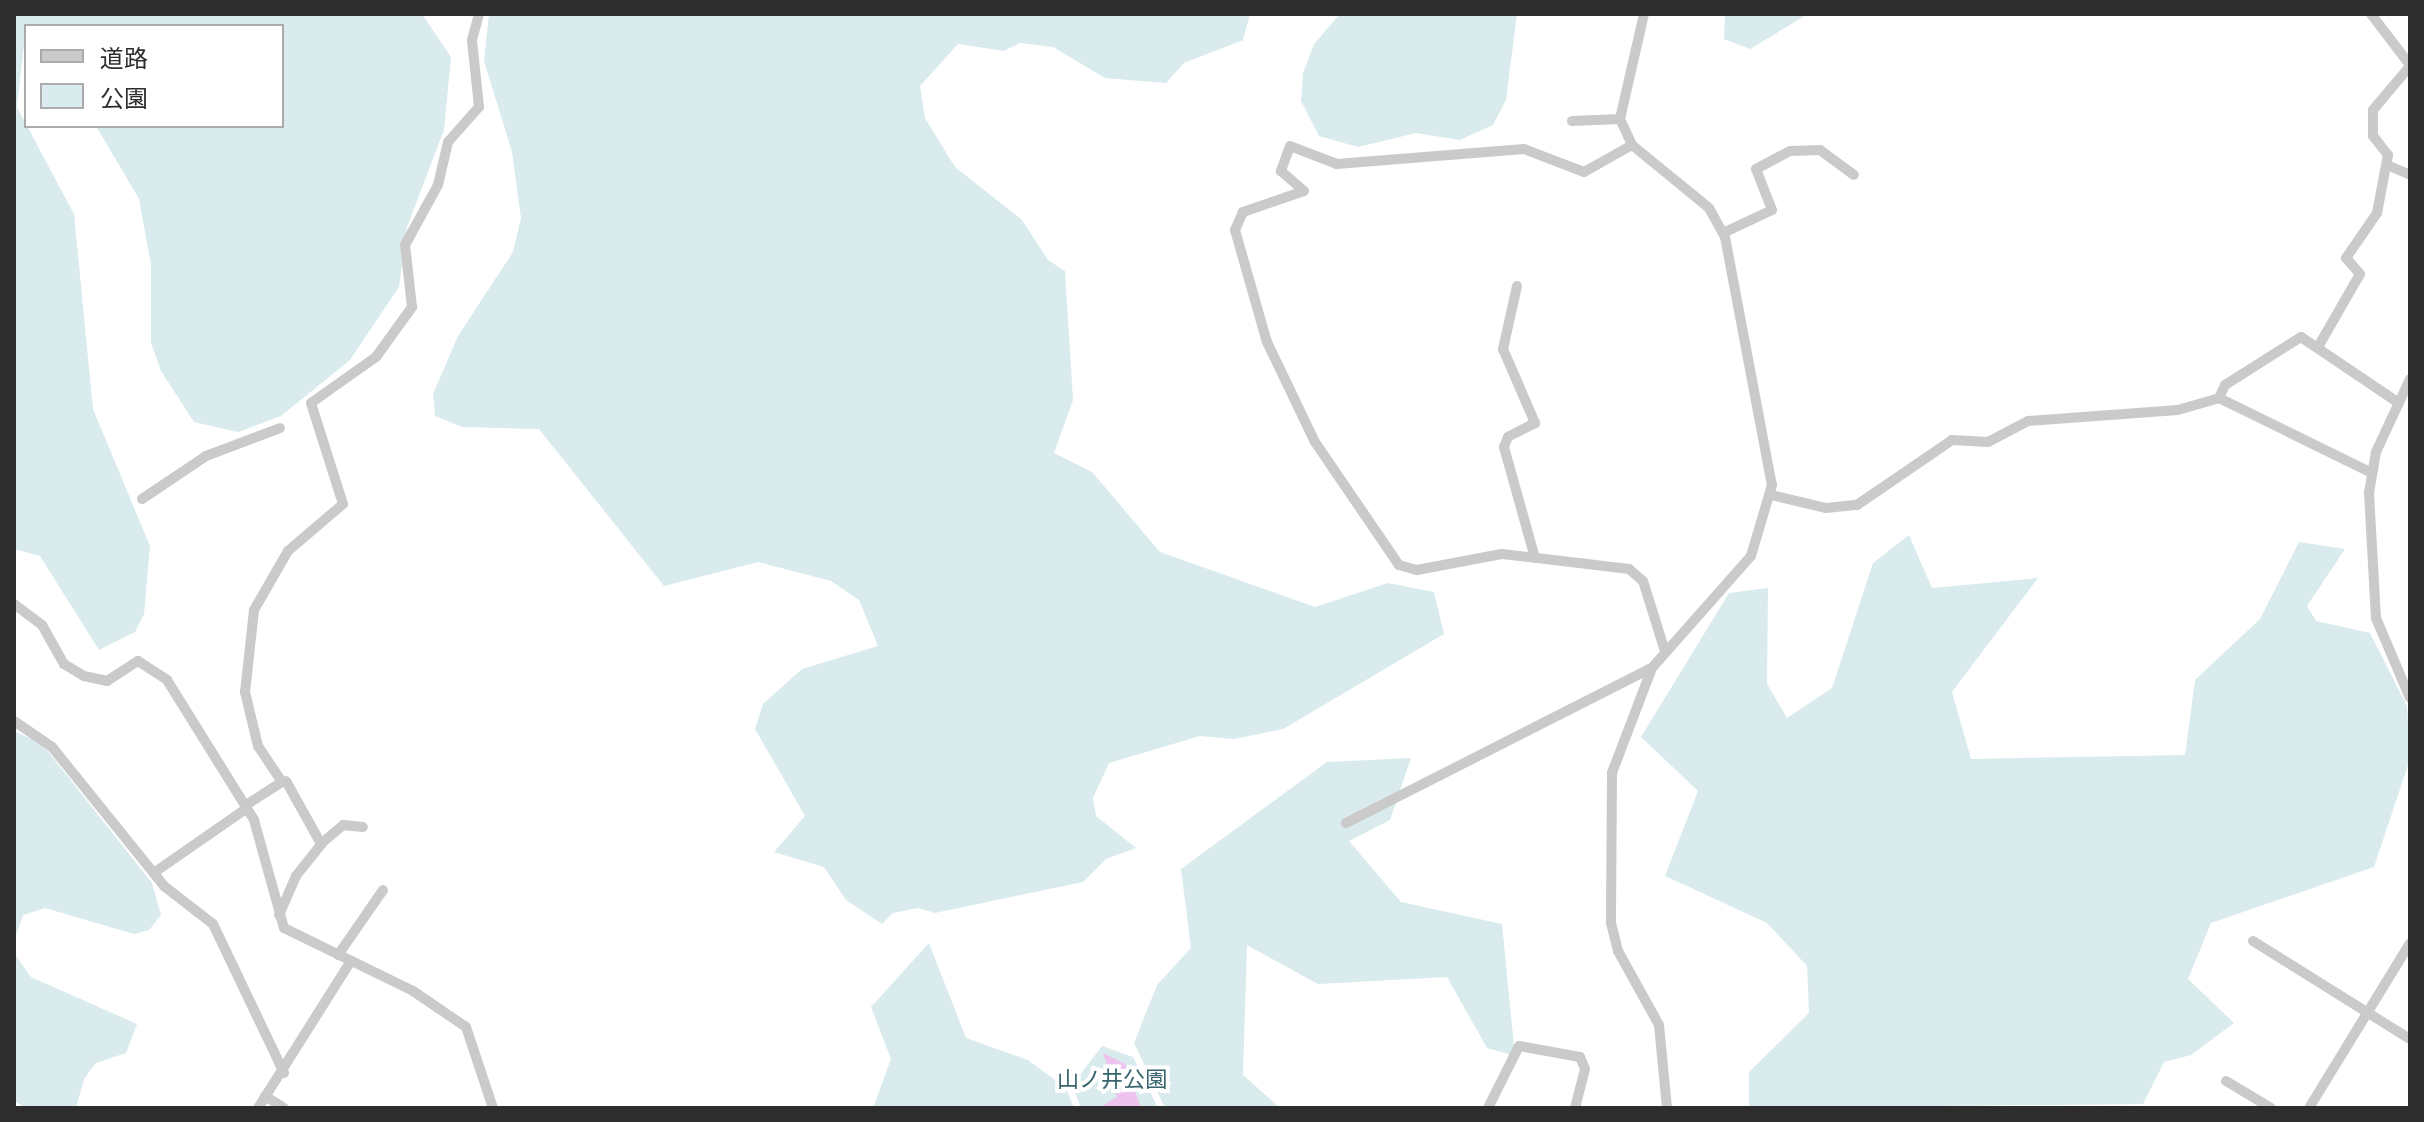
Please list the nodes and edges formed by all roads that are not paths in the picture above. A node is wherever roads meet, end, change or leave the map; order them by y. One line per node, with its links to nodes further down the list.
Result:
1 (479, 14): 28 (street)
2 (1644, 14): 5 (street)
3 (2371, 14): 4 (street)
4 (2410, 66): 8 (street)
5 (1620, 119): 6 (street); 7 (street)
6 (1572, 121)
7 (1632, 145): 11 (street); 21 (street)
8 (2387, 165): 10 (street); 13 (street)
9 (1854, 175): 11 (street)
10 (2410, 175)
11 (1723, 233): 19 (street)
12 (1517, 286): 21 (street)
13 (2318, 347): 15 (street); 16 (street)
14 (2410, 379): 16 (street)
15 (2219, 398): 18 (street); 19 (street)
16 (2399, 403): 18 (street)
17 (280, 428): 20 (street)
18 (2370, 472): 25 (street)
19 (1771, 495): 23 (street)
20 (142, 499)
21 (1535, 558): 23 (street)
22 (14, 604): 28 (street)
23 (1665, 651): 24 (street)
24 (1652, 668): 29 (street); 49 (street)
25 (2410, 698)
26 (14, 721): 32 (street)
27 (286, 781): 31 (street)
28 (247, 806): 32 (street); 34 (street)
29 (1346, 823)
30 (363, 827): 31 (street)
31 (321, 844): 34 (street)
32 (155, 872): 41 (street)
33 (383, 890): 37 (street)
34 (279, 915): 37 (street)
35 (2253, 941): 39 (street)
36 (2410, 943): 39 (street)
37 (338, 955): 38 (street)
38 (351, 961): 41 (street); 46 (street)
39 (2366, 1012): 40 (street); 51 (street)
40 (2410, 1039)
41 (284, 1073): 43 (street)
42 (2226, 1081): 50 (street)
43 (265, 1096): 44 (street); 45 (street)
44 (258, 1108)
45 (284, 1108)
46 (493, 1108)
47 (1488, 1108): 48 (street)
48 (1575, 1108)
49 (1667, 1108)
50 (2271, 1108)
51 (2309, 1108)

